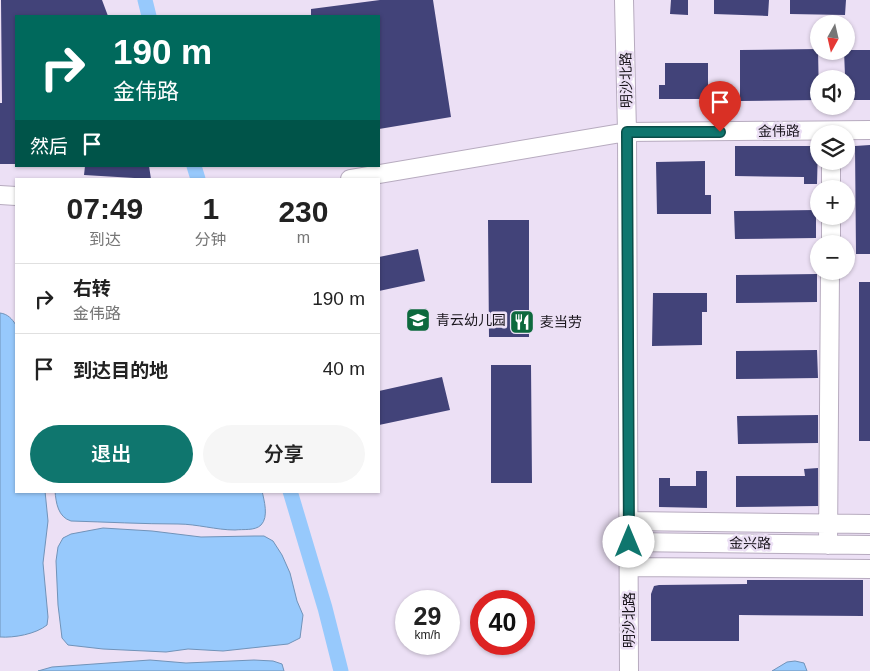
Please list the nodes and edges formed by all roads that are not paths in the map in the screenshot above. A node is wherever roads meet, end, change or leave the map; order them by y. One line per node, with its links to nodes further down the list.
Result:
1 (624, 0): 4 (street, 明沙北路)
2 (870, 130): 3 (street, 金伟路)
3 (855, 131)
4 (627, 132): 5 (street, 金伟路); 6 (street, 金伟路); 10 (street, 明沙北路)
5 (810, 132)
6 (356, 178)
7 (0, 195): 8 (street)
8 (15, 196)
9 (830, 280): 11 (street)
10 (629, 521): 11 (street); 13 (street, 明沙北路)
11 (828, 523): 12 (street); 14 (street)
12 (870, 524)
13 (629, 542): 14 (street, 金兴路); 16 (street, 明沙北路)
14 (828, 544): 15 (street, 金兴路)
15 (870, 545)
16 (629, 567): 17 (street); 18 (street, 明沙北路)
17 (870, 569)
18 (629, 671)

